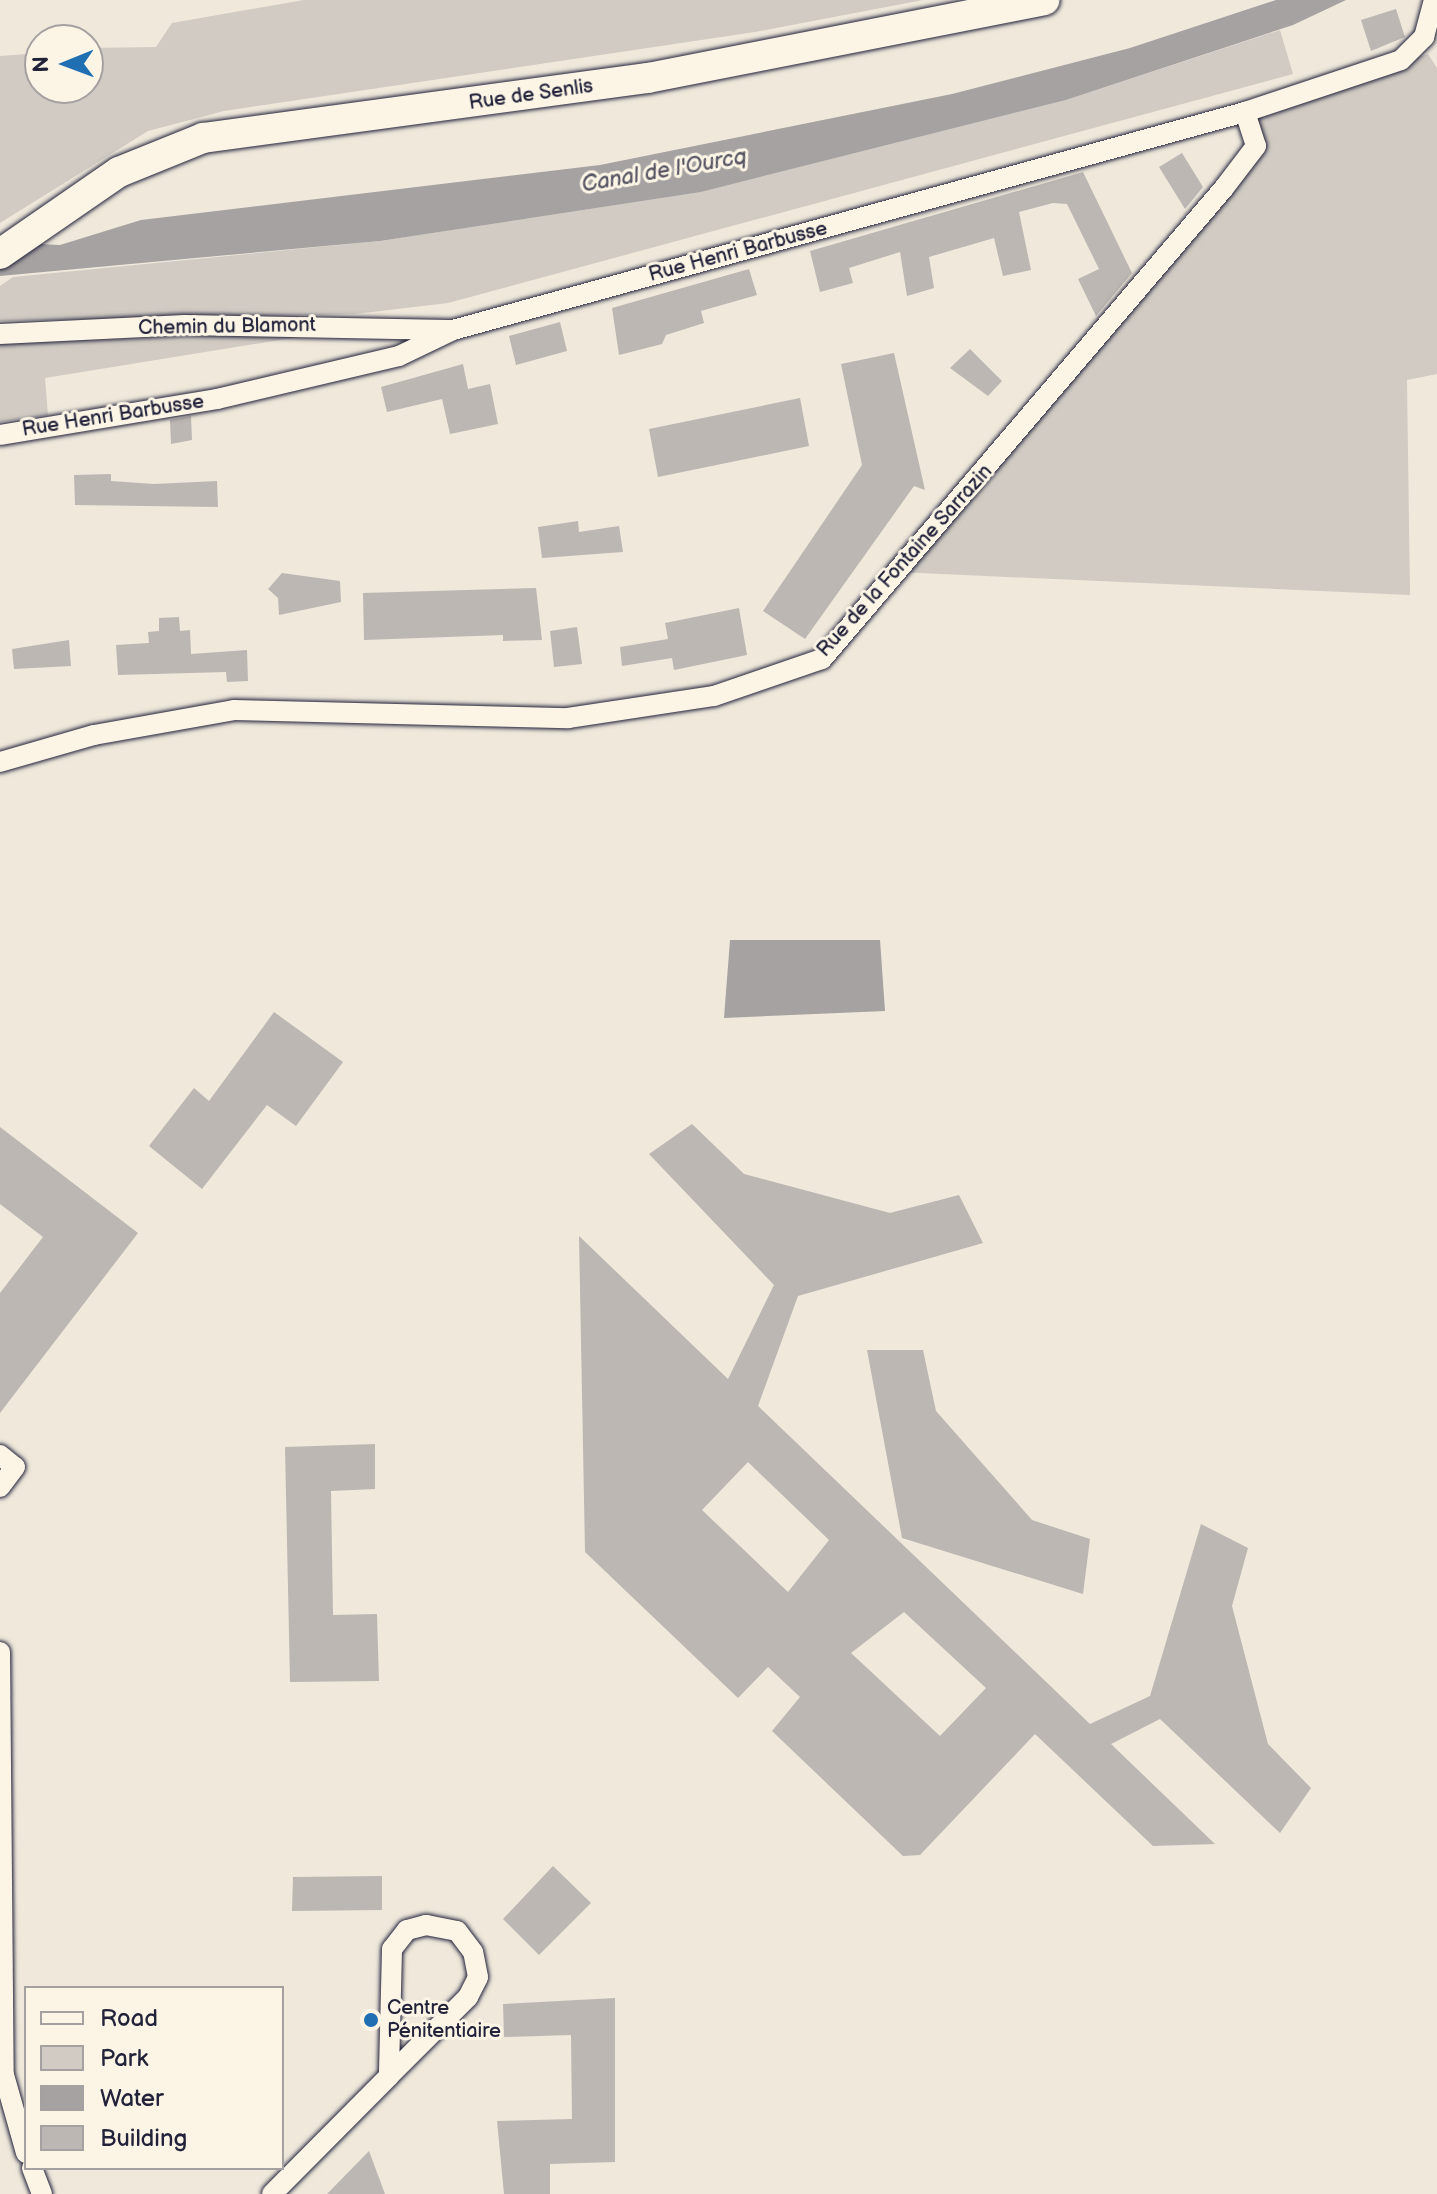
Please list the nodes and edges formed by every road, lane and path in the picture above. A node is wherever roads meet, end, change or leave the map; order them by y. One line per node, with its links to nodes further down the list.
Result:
1 (1044, 0): 4 (main road, Rue de Senlis)
2 (1434, 0): 3 (street, Rue Henri Barbusse)
3 (1245, 112): 5 (street, Rue Henri Barbusse); 8 (street, Rue de la Fontaine Sarrazin)
4 (0, 254)
5 (453, 330): 6 (street, Chemin du Blamont); 7 (street, Rue Henri Barbusse)
6 (0, 334)
7 (0, 435)
8 (0, 762)
9 (0, 1455): 10 (street)
10 (0, 1487)
11 (0, 1652): 13 (street)
12 (389, 2076): 12 (street); 16 (street)
13 (24, 2146)
14 (33, 2170): 15 (street)
15 (42, 2194)
16 (272, 2194)

